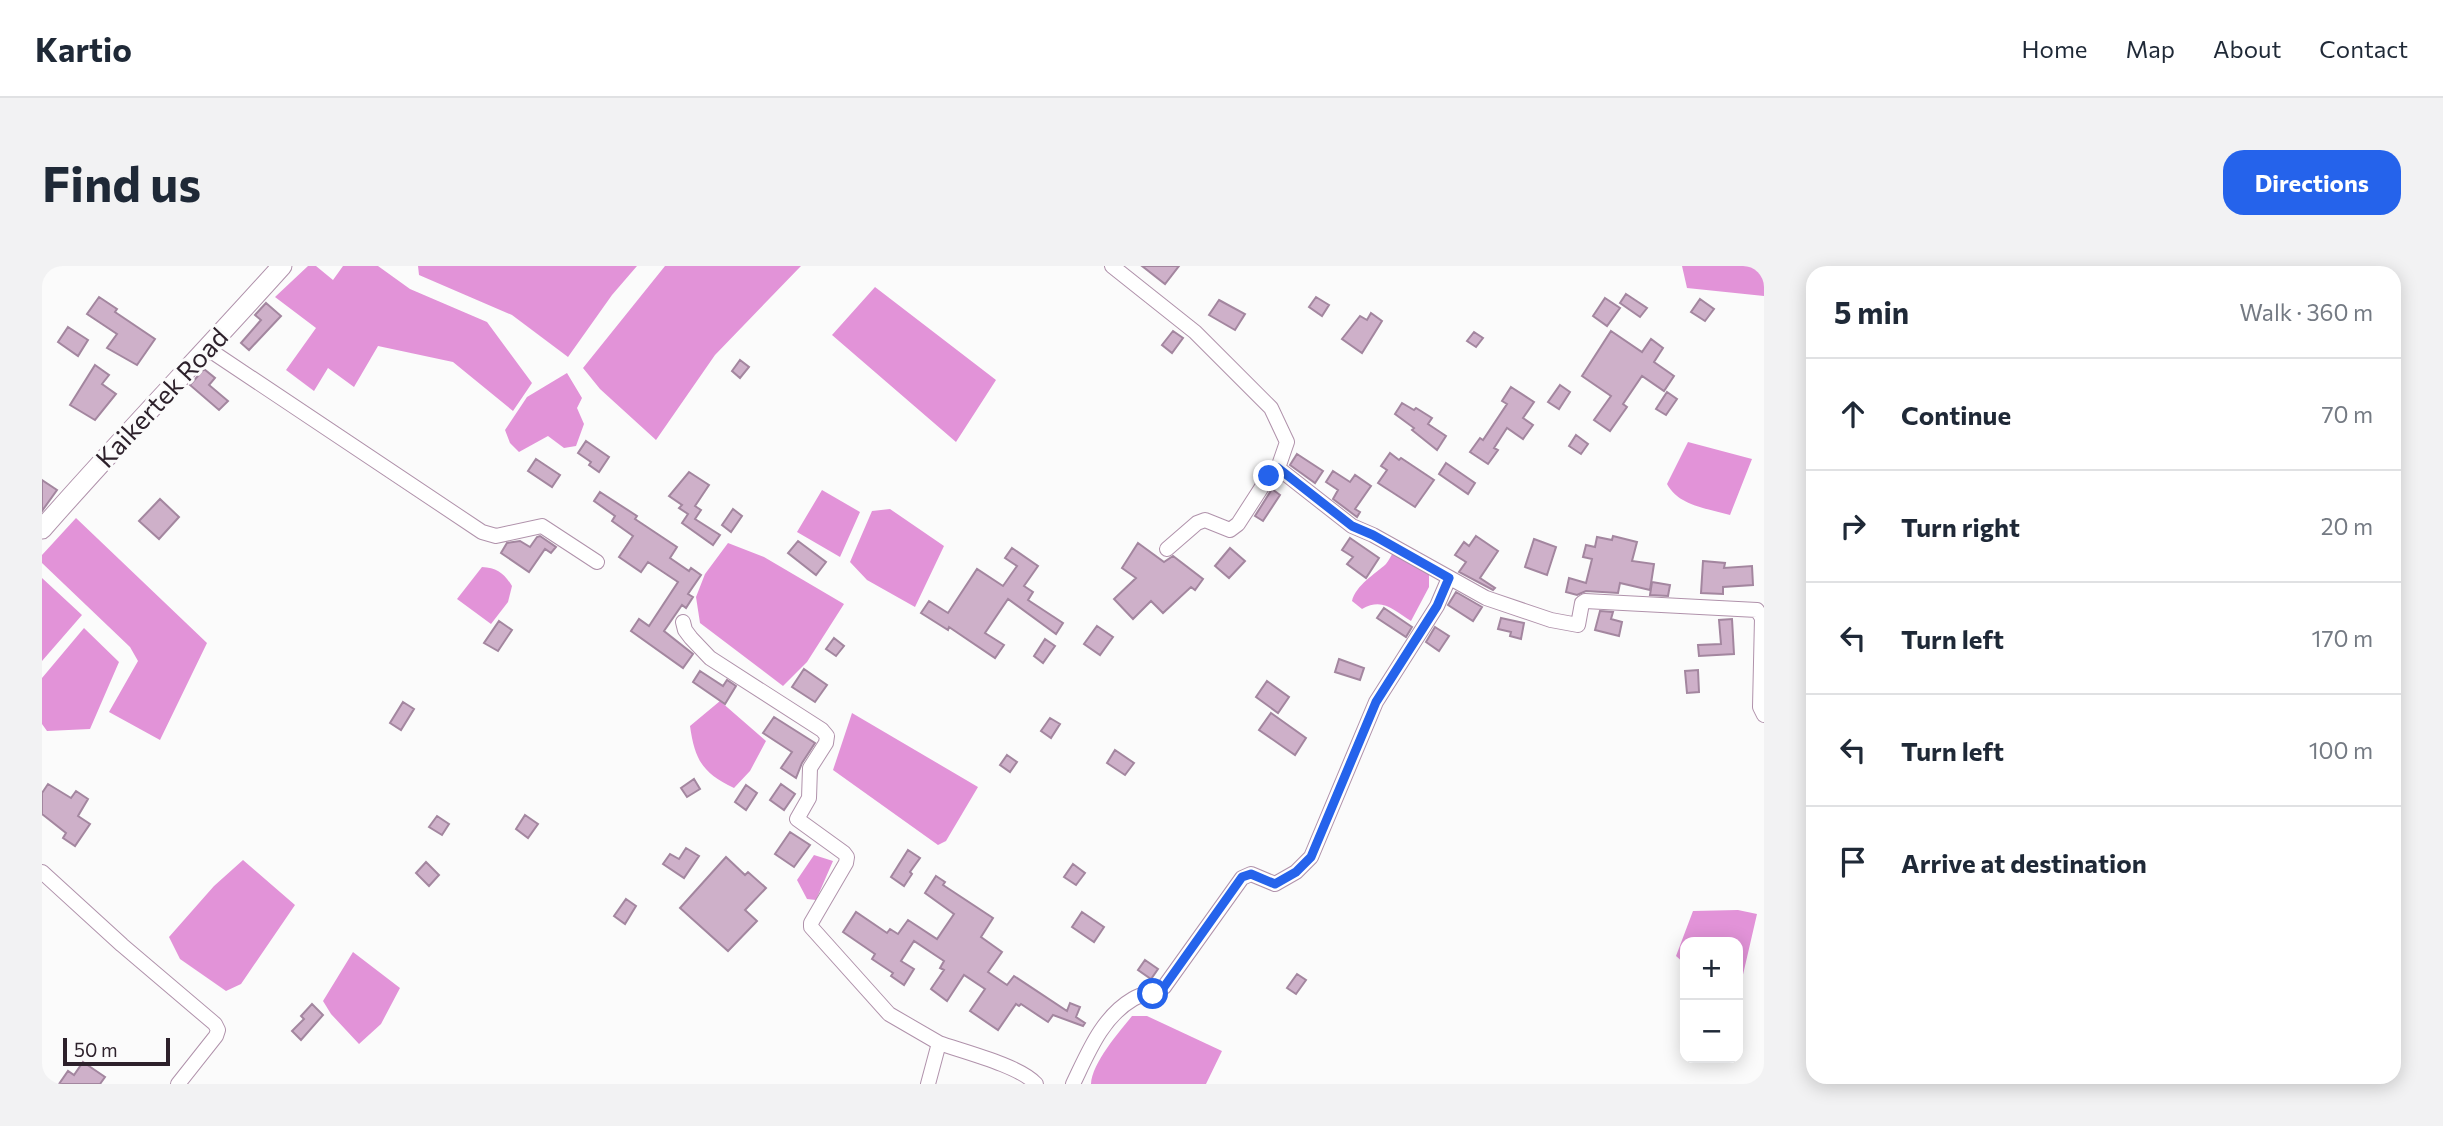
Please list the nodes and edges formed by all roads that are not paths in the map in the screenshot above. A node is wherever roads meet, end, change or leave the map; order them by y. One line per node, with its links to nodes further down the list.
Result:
1 (282, 266): 3 (main road, Kaikertek Road)
2 (1112, 266): 4 (street)
3 (208, 349): 5 (main road, Kaikertek Road); 7 (street)
4 (1278, 468): 6 (street); 8 (street)
5 (42, 529)
6 (1167, 549)
7 (597, 562)
8 (1449, 578): 10 (street); 16 (street)
9 (684, 622): 12 (street)
10 (1764, 715)
11 (42, 872): 13 (street)
12 (939, 1043): 14 (street); 15 (street)
13 (178, 1084)
14 (928, 1084)
15 (1037, 1084)
16 (1073, 1084)

